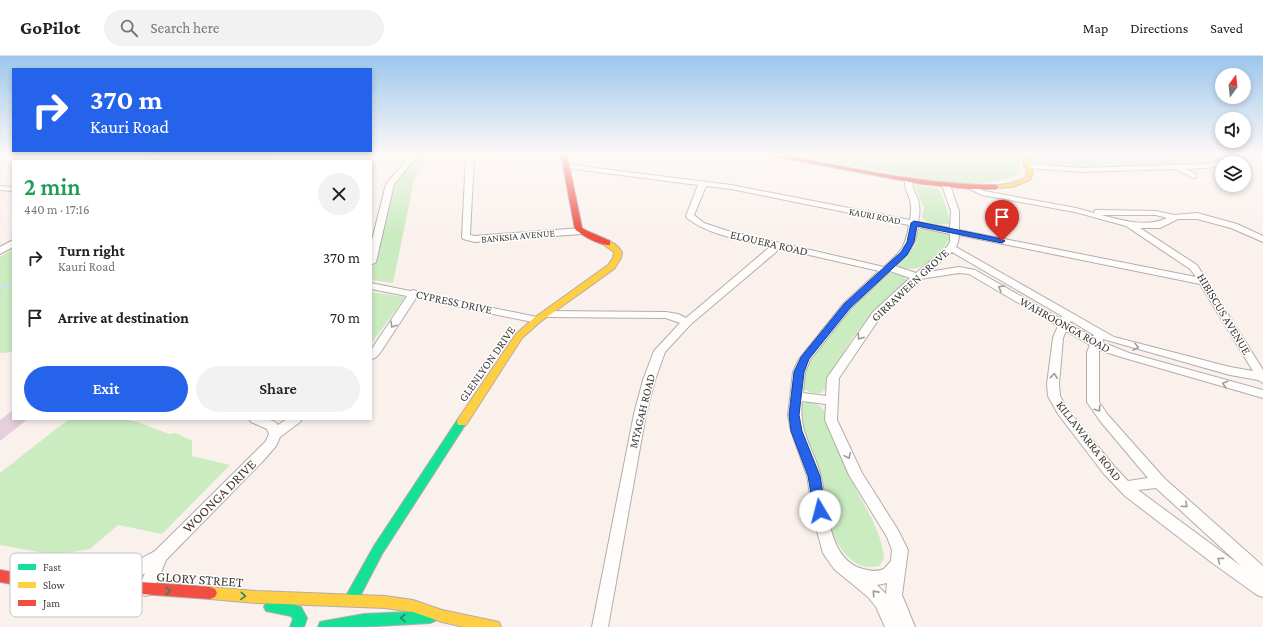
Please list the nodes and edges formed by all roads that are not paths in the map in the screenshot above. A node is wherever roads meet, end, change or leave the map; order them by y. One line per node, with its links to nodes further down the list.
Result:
1 (392, 182): 16 (street)
2 (469, 182): 19 (street, BANKSIA AVENUE)
3 (570, 182): 19 (street)
4 (691, 182): 8 (street, KAURI ROAD)
5 (909, 182): 17 (street)
6 (921, 182): 9 (street)
7 (1024, 182): 10 (street)
8 (702, 183): 17 (street, KAURI ROAD); 24 (street, ELOUERA ROAD)
9 (946, 185): 10 (street); 20 (street, GIRRAWEEN GROVE)
10 (968, 186): 13 (street)
11 (1, 189): 12 (street)
12 (12, 189)
13 (1090, 214): 14 (street); 18 (street)
14 (1172, 218): 18 (street); 21 (street); 22 (street)
15 (372, 220): 16 (street)
16 (382, 220): 27 (street)
17 (914, 223): 20 (street, KAURI ROAD); 28 (street)
18 (1133, 224): 22 (street, HIBISCUS AVENUE)
19 (581, 232): 33 (street, GLENLYON DRIVE)
20 (954, 232): 25 (street, GIRRAWEEN GROVE); 30 (street, KAURI ROAD)
21 (1261, 237)
22 (1155, 240): 30 (street, HIBISCUS AVENUE)
23 (12, 244): 26 (street)
24 (776, 245): 28 (street, ELOUERA ROAD); 36 (street, MYAGAH ROAD)
25 (951, 248): 29 (street, GIRRAWEEN GROVE); 35 (street, WAHROONGA ROAD)
26 (0, 251)
27 (372, 258)
28 (888, 269): 29 (street, ELOUERA ROAD); 41 (street)
29 (917, 277): 35 (street, WAHROONGA ROAD, one-way to 29); 42 (street, GIRRAWEEN GROVE, one-way to 42)
30 (1204, 282): 39 (street, HIBISCUS AVENUE)
31 (372, 286): 32 (street, CYPRESS DRIVE)
32 (414, 293): 34 (street, CYPRESS DRIVE); 38 (street, one-way to 38)
33 (546, 314): 34 (street, GLENLYON DRIVE); 36 (street)
34 (537, 320): 60 (street, GLENLYON DRIVE)
35 (1066, 320): 37 (street, WAHROONGA ROAD); 47 (street, KILLAWARRA ROAD, one-way to 35)
36 (687, 322): 65 (street, MYAGAH ROAD)
37 (1097, 338): 39 (street, WAHROONGA ROAD, one-way to 39); 40 (street, WAHROONGA ROAD, one-way to 37); 46 (street, KILLAWARRA ROAD, one-way to 46)
38 (372, 355)
39 (1262, 378)
40 (1263, 394)
41 (796, 396): 42 (street); 49 (street)
42 (832, 401): 50 (street, GIRRAWEEN GROVE, one-way to 50)
43 (257, 420): 45 (street)
44 (295, 420): 45 (street, WOONGA DRIVE)
45 (275, 434): 48 (street, WOONGA DRIVE)
46 (1159, 482): 47 (street, KILLAWARRA ROAD); 52 (street, KILLAWARRA ROAD, one-way to 52)
47 (1125, 487): 52 (street, KILLAWARRA ROAD, one-way to 47)
48 (160, 556): 51 (street, WOONGA DRIVE); 57 (street, WOONGA DRIVE)
49 (840, 564): 50 (street); 66 (street, one-way to 49)
50 (897, 565): 67 (street, GIRRAWEEN GROVE)
51 (142, 566)
52 (1243, 568): 54 (street, KILLAWARRA ROAD); 58 (street, KILLAWARRA ROAD)
53 (0, 576): 55 (street, GLORY STREET)
54 (1263, 576)
55 (10, 578)
56 (142, 589): 57 (street, GLORY STREET)
57 (146, 589): 59 (street, GLORY STREET, one-way to 59)
58 (1263, 590)
59 (190, 592): 60 (street, GLORY STREET, one-way to 60); 62 (street)
60 (348, 611): 61 (street, one-way to 60); 61 (street); 63 (street)
61 (442, 616): 64 (street)
62 (297, 627)
63 (325, 627)
64 (494, 627)
65 (600, 627)
66 (894, 627)
67 (907, 627)

